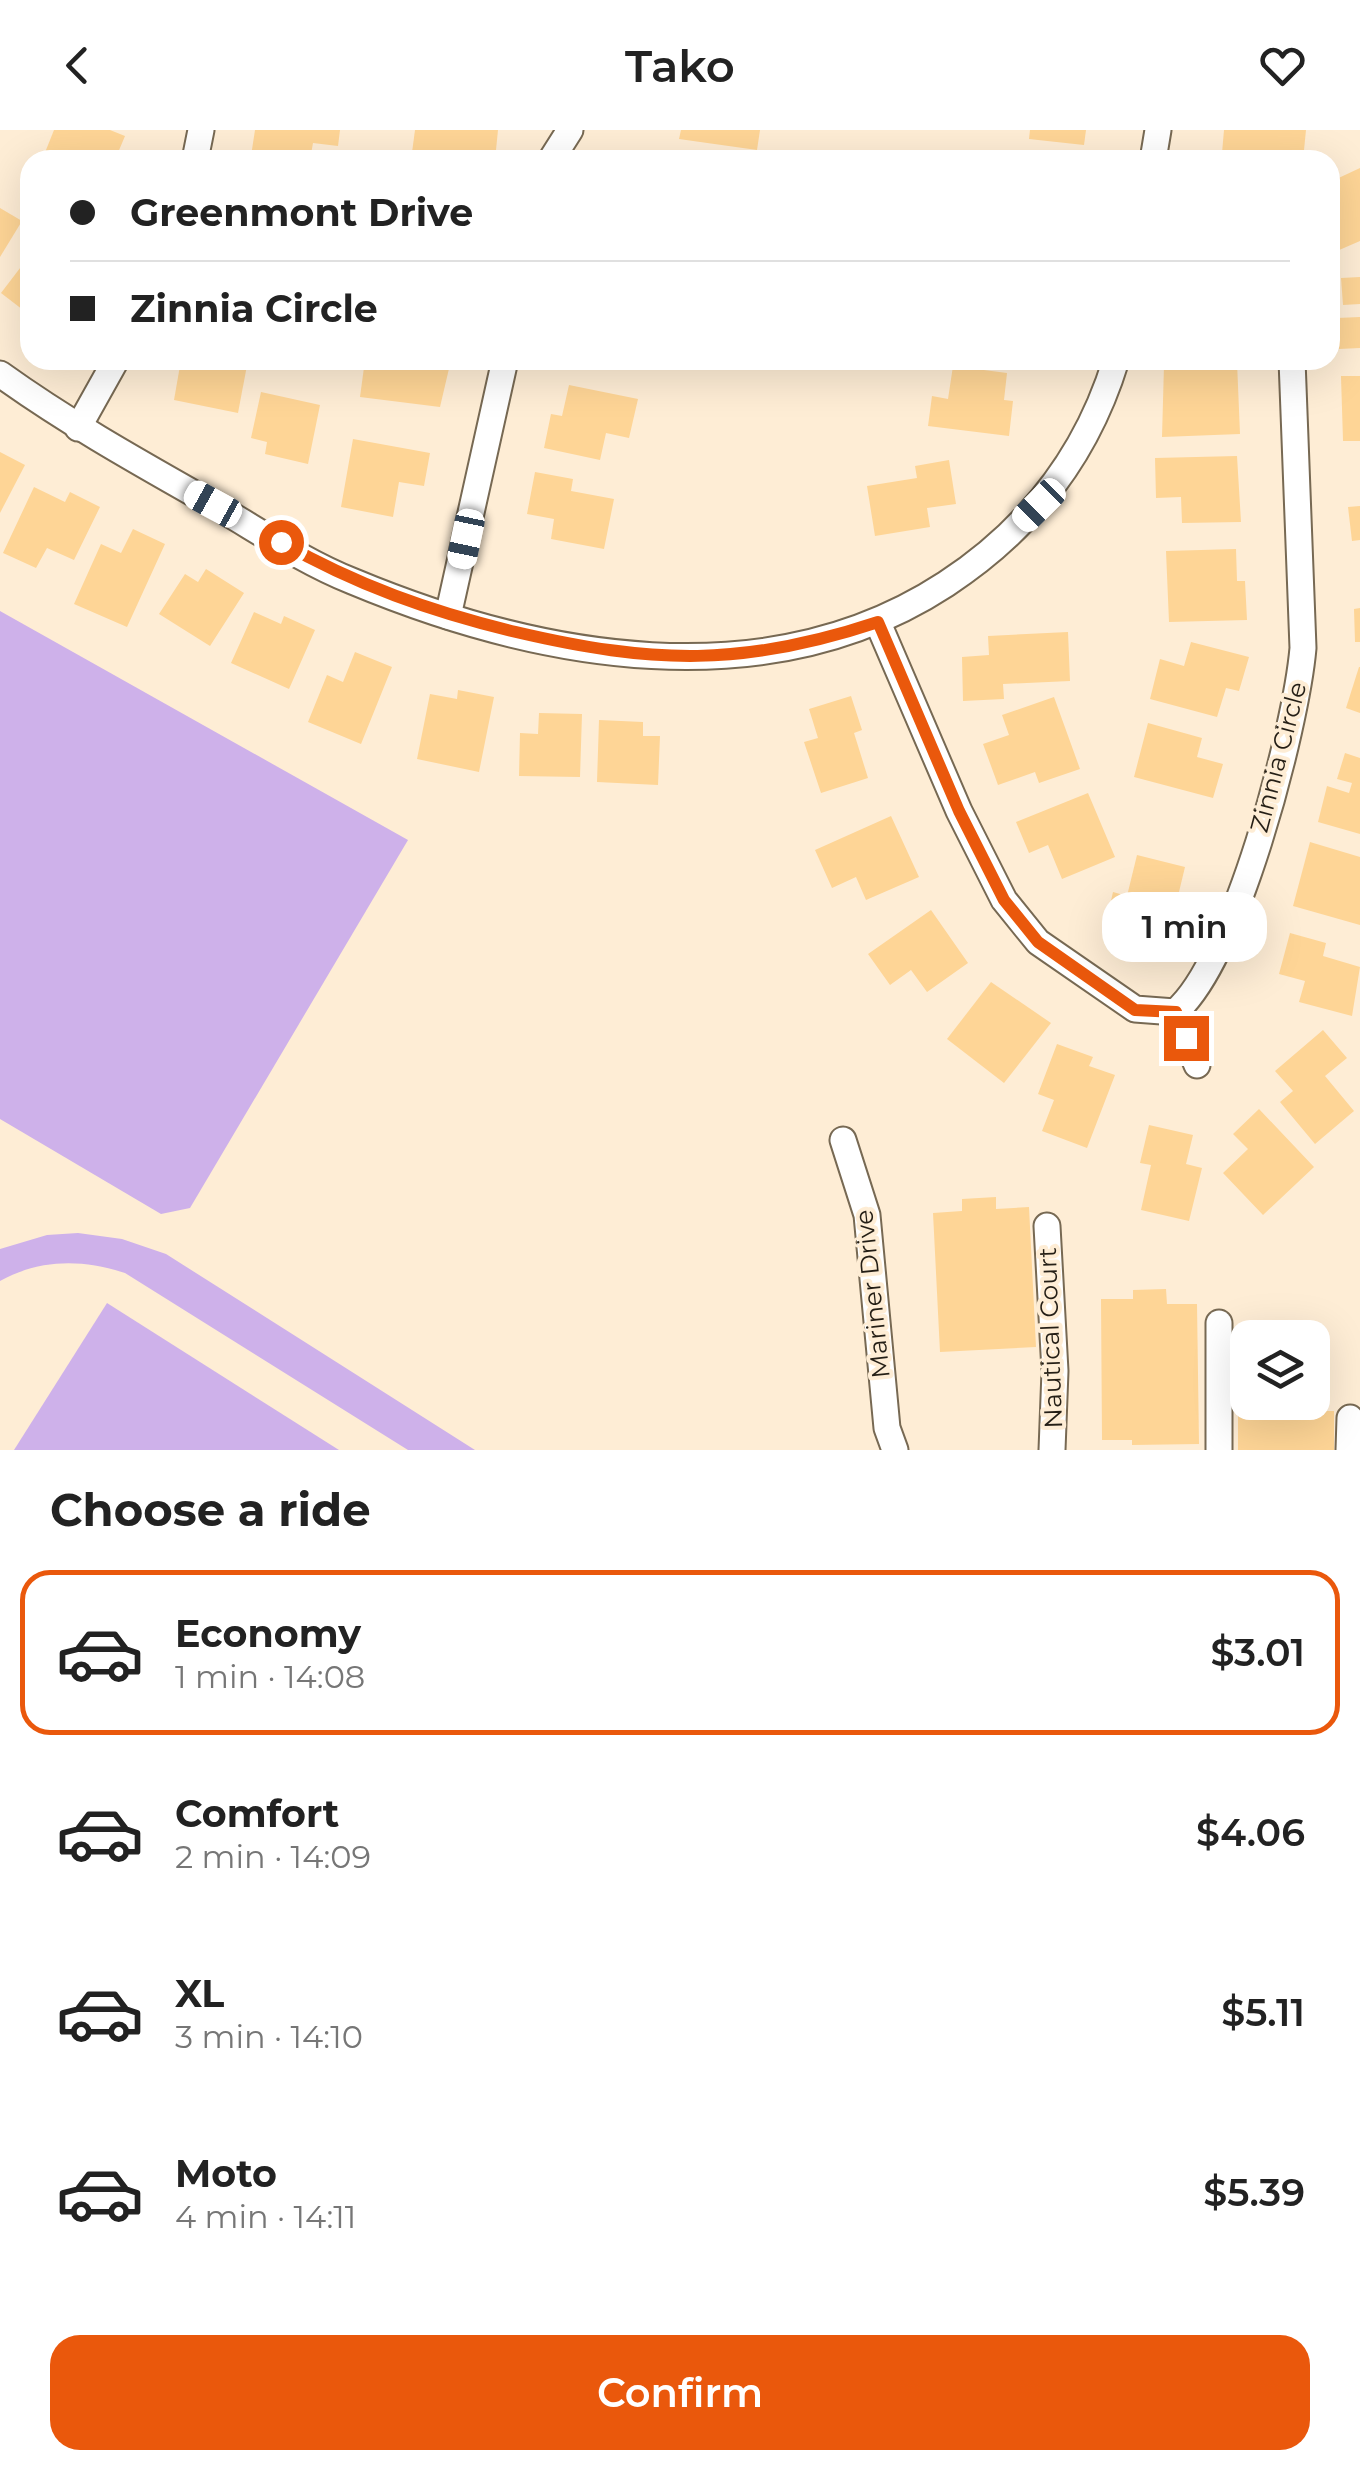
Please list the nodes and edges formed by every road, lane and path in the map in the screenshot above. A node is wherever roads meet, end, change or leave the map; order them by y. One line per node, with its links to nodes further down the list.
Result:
1 (110, 370): 6 (street)
2 (504, 370): 7 (street)
3 (1113, 370): 8 (street)
4 (1292, 370): 9 (street, Zinnia Circle)
5 (0, 374): 6 (street)
6 (78, 428): 7 (street)
7 (448, 616): 8 (street)
8 (878, 622): 9 (street)
9 (1176, 1012): 10 (street)
10 (1198, 1064)
11 (843, 1140): 15 (street, Mariner Drive)
12 (1047, 1226): 16 (street, Nautical Court)
13 (1219, 1323): 17 (street)
14 (1350, 1418): 18 (street)
15 (895, 1450)
16 (1052, 1450)
17 (1219, 1450)
18 (1349, 1450)

